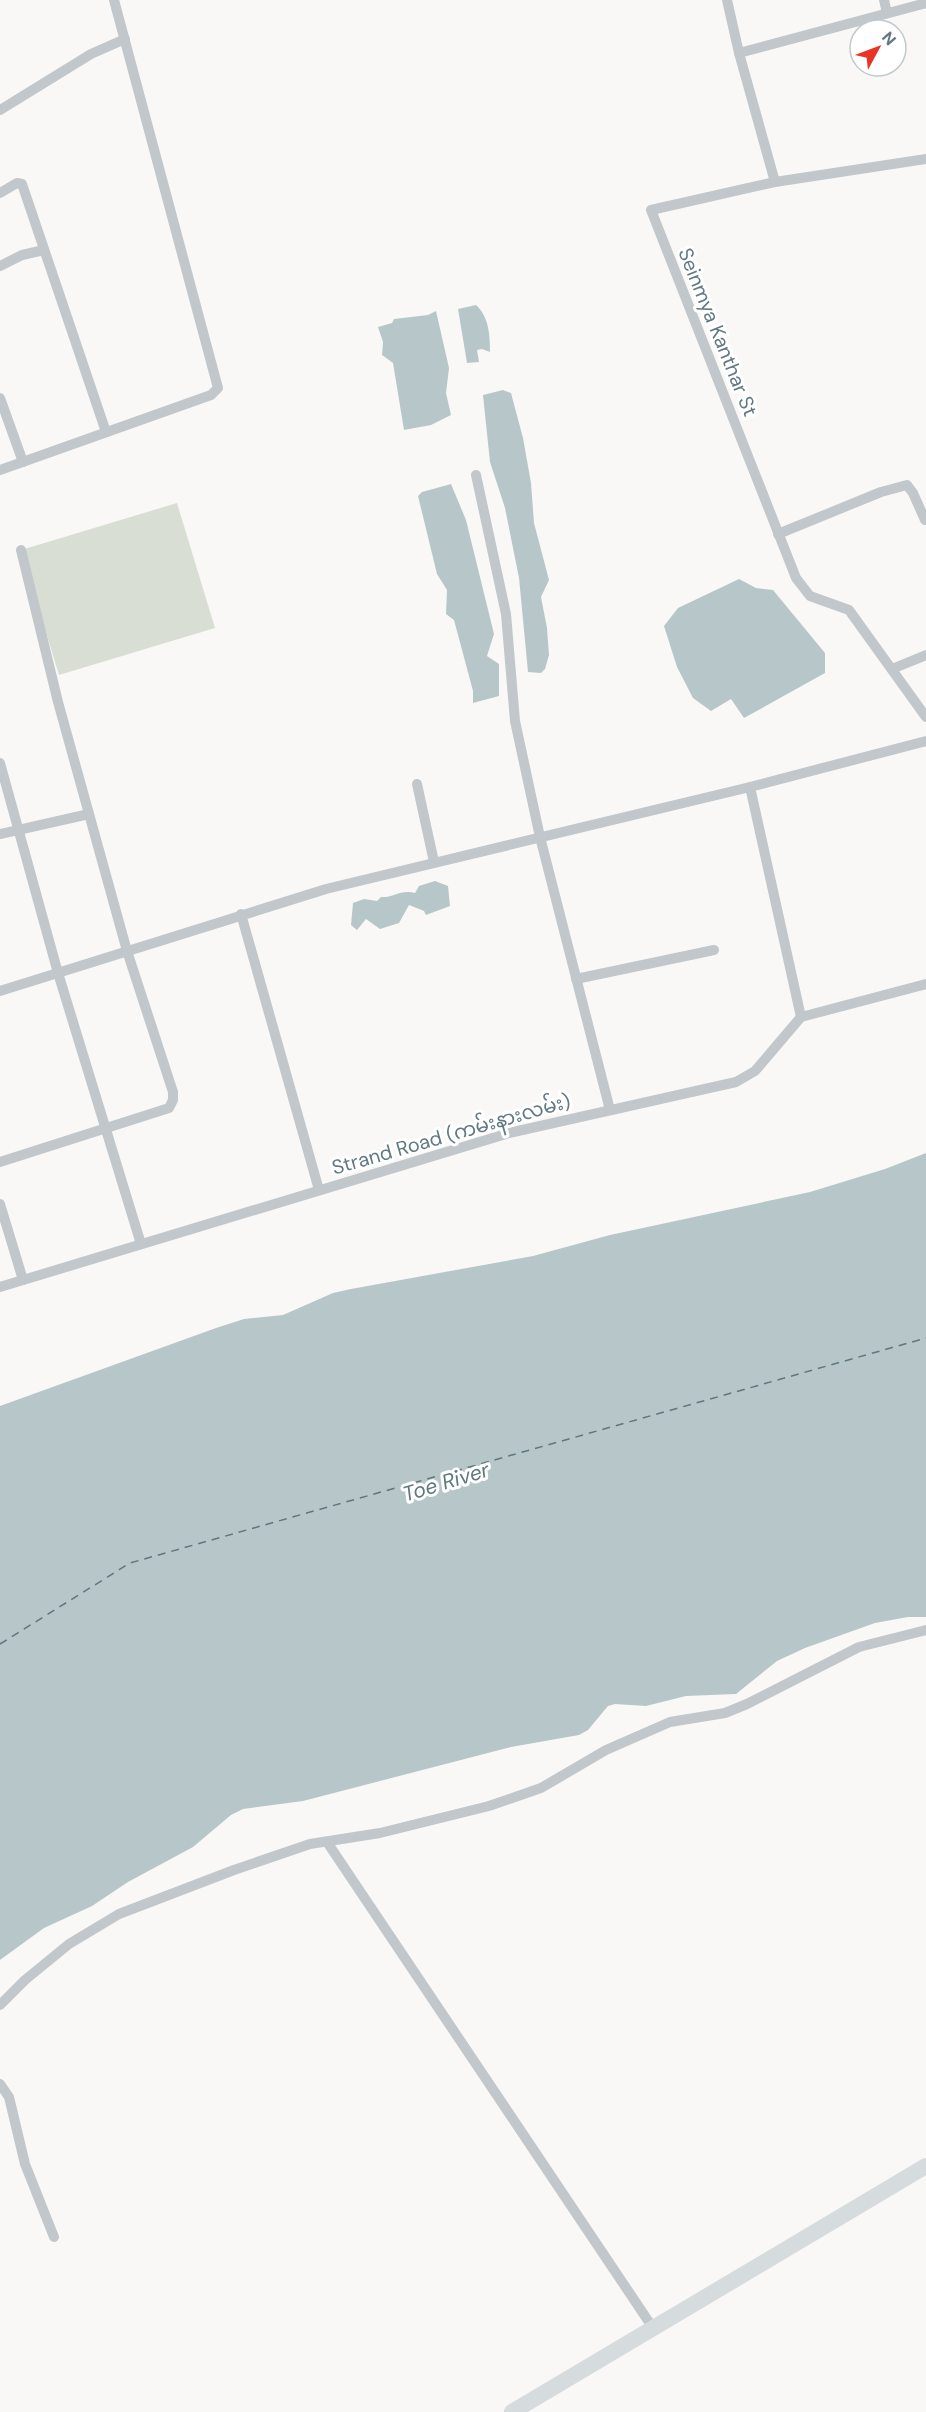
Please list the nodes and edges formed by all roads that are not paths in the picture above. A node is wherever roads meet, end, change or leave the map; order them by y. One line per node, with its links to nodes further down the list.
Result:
1 (114, 0): 6 (street)
2 (727, 0): 7 (street)
3 (884, 0): 5 (street)
4 (926, 3): 5 (street)
5 (887, 13): 7 (street)
6 (125, 39): 8 (street); 15 (street)
7 (739, 53): 10 (street)
8 (0, 110)
9 (926, 159): 10 (street)
10 (775, 182): 20 (street, Seinmya Kanthar St)
11 (0, 193): 12 (street)
12 (44, 250): 13 (street); 15 (street)
13 (0, 266)
14 (0, 398): 16 (street)
15 (106, 432): 16 (street)
16 (23, 462): 17 (street)
17 (0, 470)
18 (476, 476): 32 (street)
19 (925, 520): 20 (street)
20 (778, 534): 23 (street, Seinmya Kanthar St)
21 (21, 550): 29 (street)
22 (926, 655): 23 (street)
23 (892, 669): 24 (street, Seinmya Kanthar St)
24 (926, 717)
25 (926, 741): 28 (street)
26 (0, 763): 30 (street)
27 (417, 784): 33 (street)
28 (750, 788): 32 (street); 41 (street)
29 (89, 814): 30 (street); 36 (street)
30 (18, 830): 31 (street); 37 (street)
31 (0, 834)
32 (540, 837): 33 (street); 38 (street)
33 (434, 862): 34 (street)
34 (241, 914): 36 (street); 45 (street)
35 (714, 950): 38 (street)
36 (127, 951): 37 (street); 43 (street)
37 (58, 973): 40 (street); 43 (street)
38 (576, 979): 42 (street)
39 (926, 984): 41 (street)
40 (0, 991)
41 (801, 1017): 42 (street, Strand Road (ကမ်းနားလမ်း))
42 (610, 1110): 45 (street, Strand Road (ကမ်းနားလမ်း))
43 (105, 1130): 44 (street); 47 (street)
44 (0, 1162)
45 (319, 1190): 47 (street, Strand Road (ကမ်းနားလမ်း))
46 (0, 1204): 48 (street)
47 (141, 1244): 48 (street, Strand Road (ကမ်းနားလမ်း))
48 (23, 1280): 49 (street, Strand Road (ကမ်းနားလမ်း))
49 (0, 1287)
50 (926, 1630): 51 (street)
51 (327, 1842): 52 (street); 56 (street)
52 (0, 2004)
53 (0, 2084): 55 (street)
54 (926, 2166): 56 (main road)
55 (54, 2237)
56 (652, 2328): 57 (main road)
57 (512, 2412)

